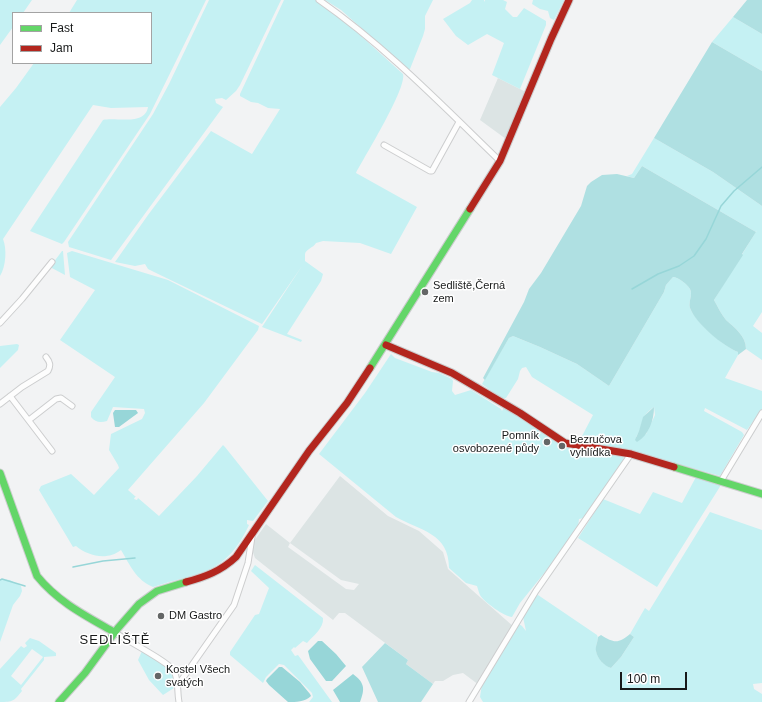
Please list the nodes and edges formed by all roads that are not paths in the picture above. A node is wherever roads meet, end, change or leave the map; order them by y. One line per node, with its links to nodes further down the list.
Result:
1 (319, 0): 3 (street)
2 (569, 0): 5 (main road)
3 (459, 122): 4 (street); 5 (street)
4 (384, 146)
5 (500, 161): 8 (main road)
6 (52, 262): 7 (street)
7 (0, 323)
8 (386, 344): 16 (main road); 20 (main road)
9 (46, 357): 10 (street)
10 (10, 396): 11 (street); 14 (street)
11 (0, 404)
12 (72, 406): 14 (street)
13 (762, 413): 18 (street)
14 (29, 420): 15 (street)
15 (52, 451)
16 (631, 454): 18 (main road); 25 (street)
17 (0, 473): 21 (main road)
18 (720, 480): 19 (main road)
19 (762, 494)
20 (253, 536): 21 (main road); 22 (street)
21 (114, 632): 22 (street); 23 (main road)
22 (178, 686): 24 (street)
23 (59, 702)
24 (179, 702)
25 (469, 702)

